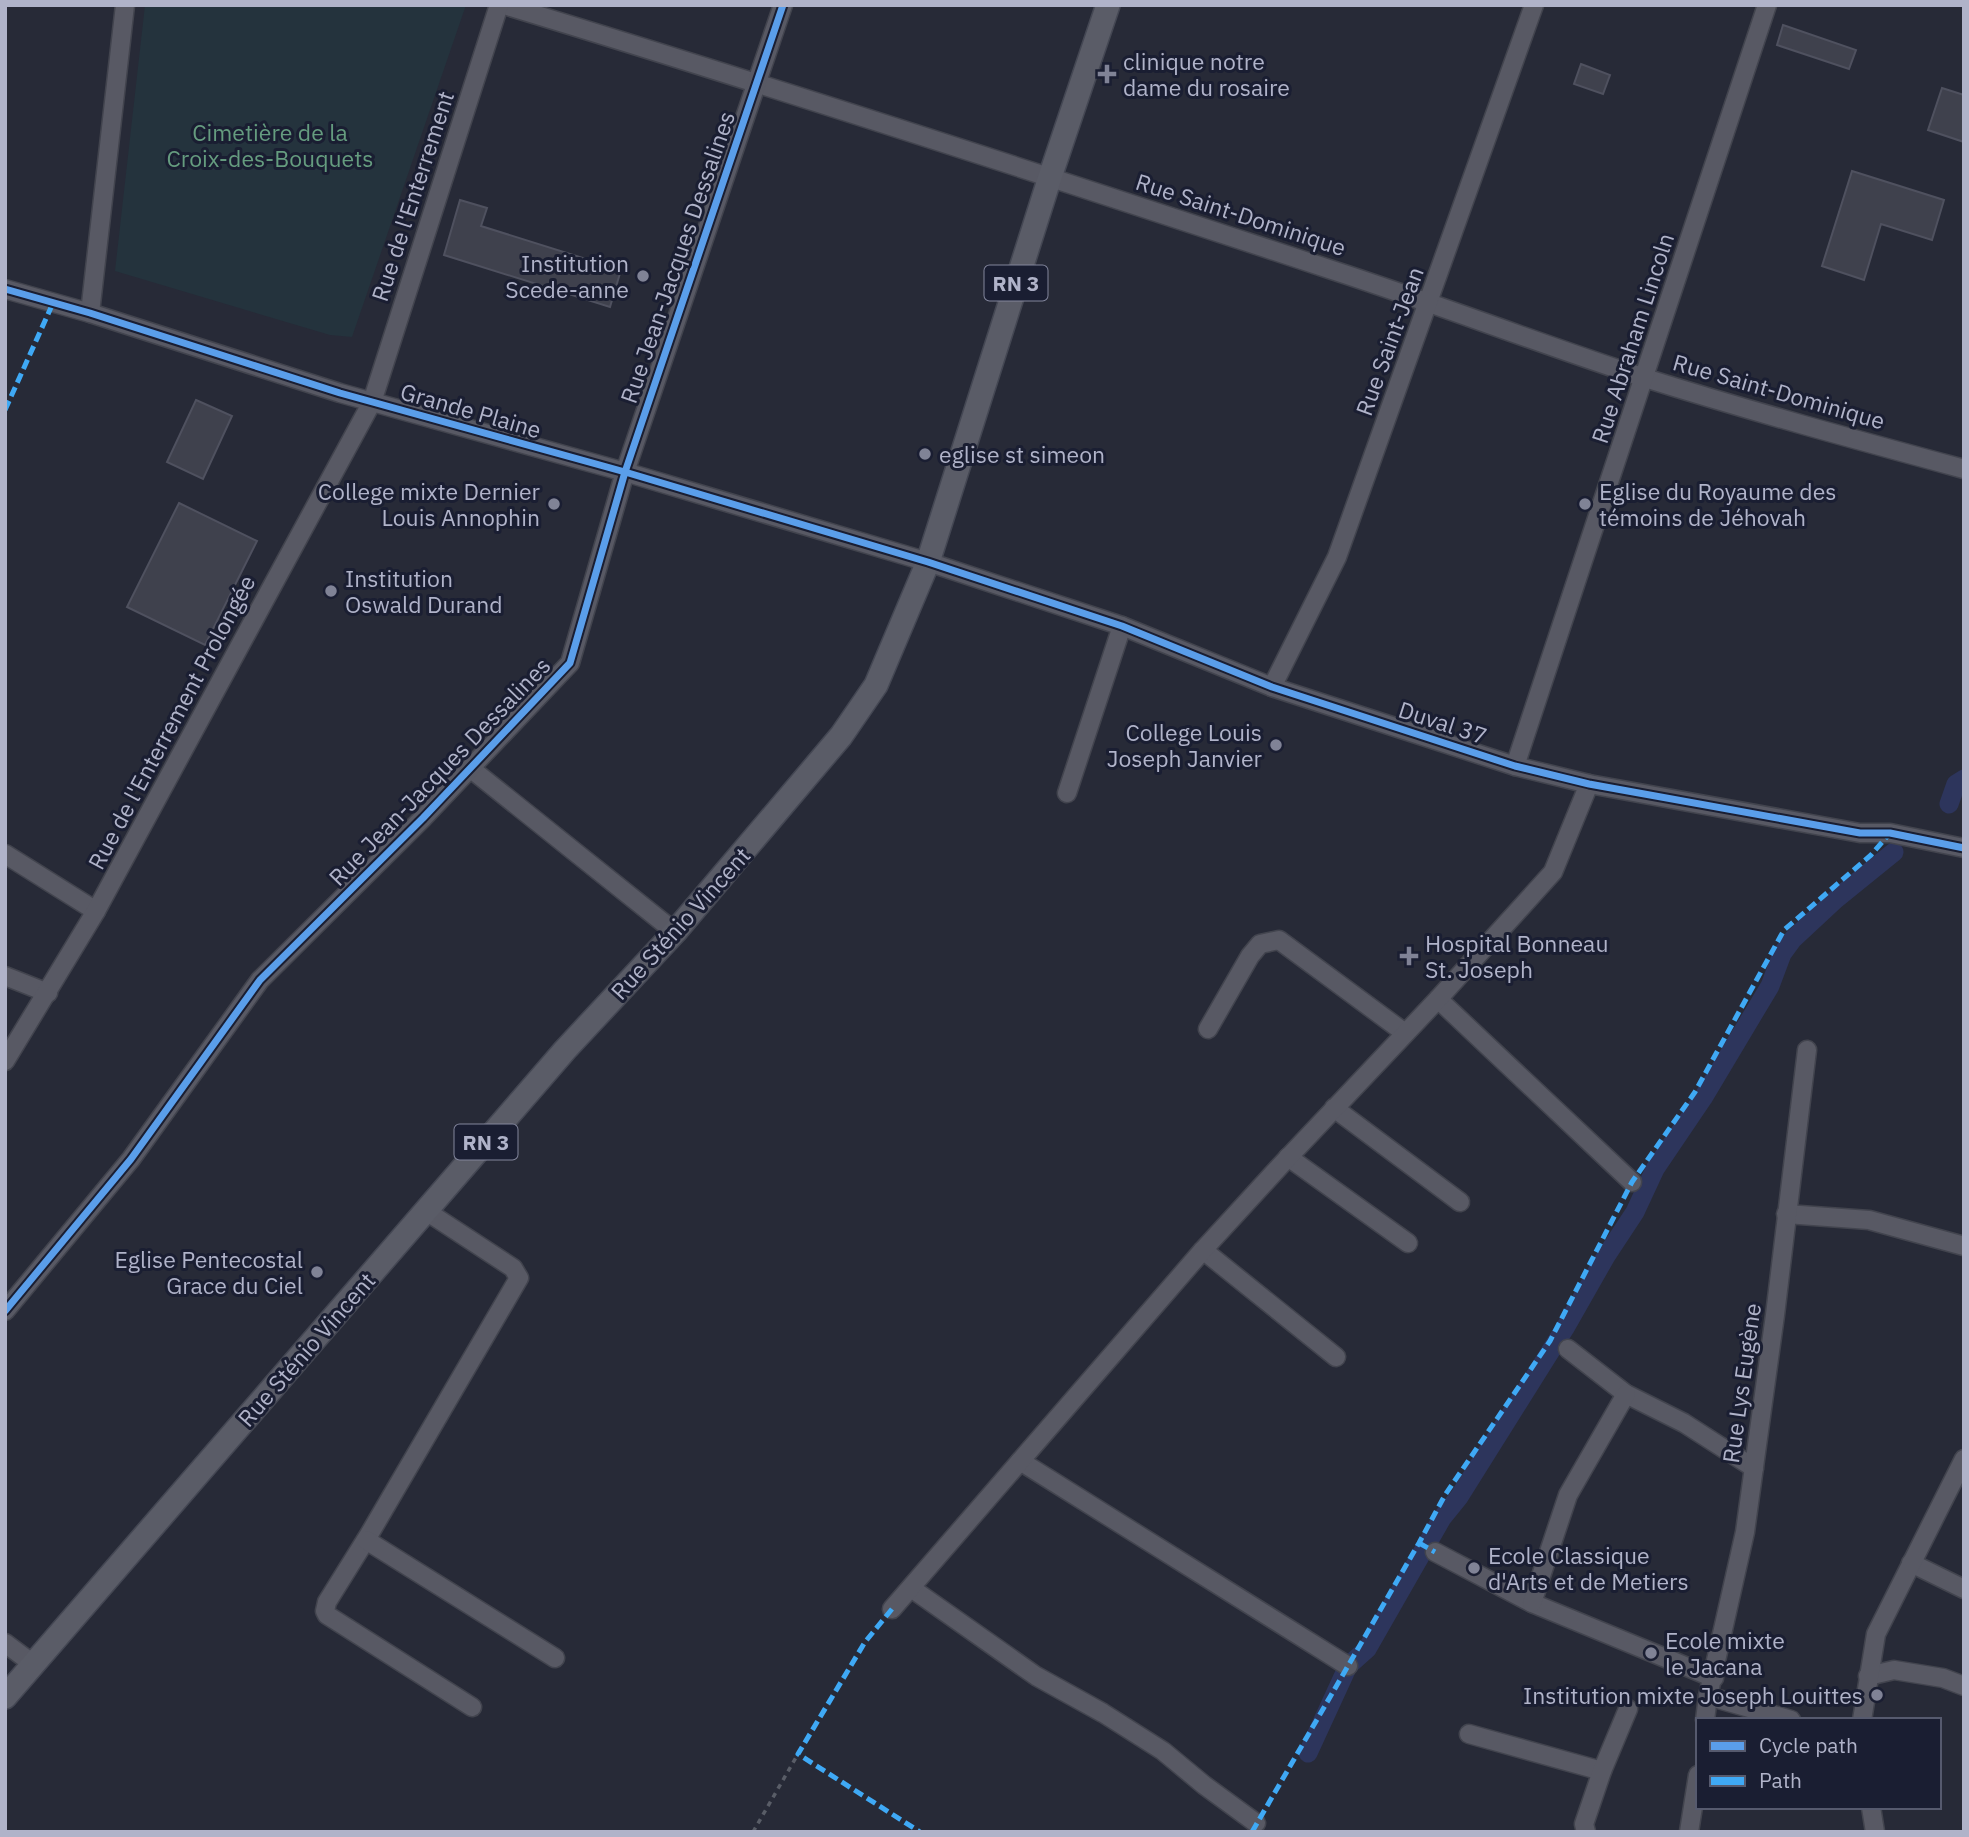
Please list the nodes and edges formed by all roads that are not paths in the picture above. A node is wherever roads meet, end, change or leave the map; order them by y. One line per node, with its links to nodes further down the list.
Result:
1 (125, 5): 11 (street)
2 (501, 5): 7 (street, Rue Saint-Dominique); 13 (street, Rue de l'Enterrement)
3 (783, 5): 7 (street, Rue Jean-Jacques Dessalines)
4 (1108, 5): 8 (main road, Rue Sténio Vincent / RN 3)
5 (1534, 5): 10 (street, Rue Saint-Jean)
6 (1767, 5): 12 (street, Rue Abraham Lincoln)
7 (757, 82): 8 (street, Rue Saint-Dominique); 15 (street, Rue Jean-Jacques Dessalines)
8 (1050, 177): 10 (street, Rue Saint-Dominique); 16 (main road, Rue Sténio Vincent / RN 3)
9 (5, 289): 11 (street, Grande Plaine)
10 (1429, 302): 12 (street, Rue Saint-Dominique); 18 (street, Rue Saint-Jean)
11 (90, 313): 13 (street, Grande Plaine)
12 (1645, 378): 14 (street, Rue Saint-Dominique); 19 (street, Rue Abraham Lincoln)
13 (372, 402): 15 (street, Grande Plaine); 25 (street, Rue de l'Enterrement Prolongée)
14 (1964, 469)
15 (625, 472): 16 (street, Grande Plaine); 20 (street, Rue Jean-Jacques Dessalines)
16 (928, 562): 17 (street, Duval 37); 26 (main road, Rue Sténio Vincent / RN 3)
17 (1122, 626): 18 (street, Duval 37); 22 (street)
18 (1272, 687): 19 (street, Duval 37)
19 (1515, 766): 21 (street, Duval 37)
20 (470, 768): 26 (street); 43 (street, Rue Jean-Jacques Dessalines)
21 (1589, 784): 23 (street, Duval 37); 29 (street)
22 (1067, 793)
23 (1964, 848)
24 (5, 854): 25 (street)
25 (96, 912): 28 (street, Rue de l'Enterrement Prolongée)
26 (675, 932): 38 (main road, Rue Sténio Vincent / RN 3)
27 (5, 976): 28 (street)
28 (48, 993): 33 (street, Rue de l'Enterrement Prolongée)
29 (1438, 999): 31 (street); 36 (street)
30 (1208, 1029): 31 (street)
31 (1405, 1033): 34 (street)
32 (1807, 1050): 39 (street, Rue Lys Eugène)
33 (5, 1061)
34 (1334, 1108): 35 (street); 37 (street)
35 (1287, 1157): 40 (street); 42 (street)
36 (1632, 1182)
37 (1460, 1202)
38 (426, 1211): 50 (street); 59 (main road, Rue Sténio Vincent / RN 3)
39 (1786, 1214): 41 (street); 48 (street, Rue Lys Eugène)
40 (1408, 1243)
41 (1964, 1246)
42 (1203, 1250): 45 (street); 47 (street)
43 (5, 1311)
44 (1568, 1349): 46 (street)
45 (1336, 1357)
46 (1626, 1394): 48 (street); 55 (street)
47 (1020, 1461): 53 (street); 60 (street)
48 (1754, 1468): 63 (street, Rue Lys Eugène)
49 (1962, 1468): 52 (street)
50 (366, 1540): 58 (street); 65 (street)
51 (1435, 1552): 55 (street)
52 (1911, 1563): 54 (street); 61 (street)
53 (911, 1588): 56 (street); 74 (street)
54 (1964, 1589)
55 (1532, 1603): 63 (street)
56 (892, 1609)
57 (5, 1643): 59 (street)
58 (555, 1658)
59 (33, 1664): 64 (main road, Rue Sténio Vincent / RN 3)
60 (1348, 1666)
61 (1868, 1676): 62 (street); 69 (street)
62 (1964, 1686)
63 (1711, 1687): 67 (street, Rue Lys Eugène); 68 (street)
64 (5, 1697)
65 (472, 1707)
66 (1628, 1709): 71 (street)
67 (1705, 1718)
68 (1786, 1718)
69 (1862, 1718)
70 (1469, 1734): 71 (street)
71 (1602, 1771): 75 (street)
72 (1696, 1788): 76 (street)
73 (1871, 1809): 77 (street)
74 (1256, 1823)
75 (1586, 1832)
76 (1689, 1832)
77 (1875, 1832)

